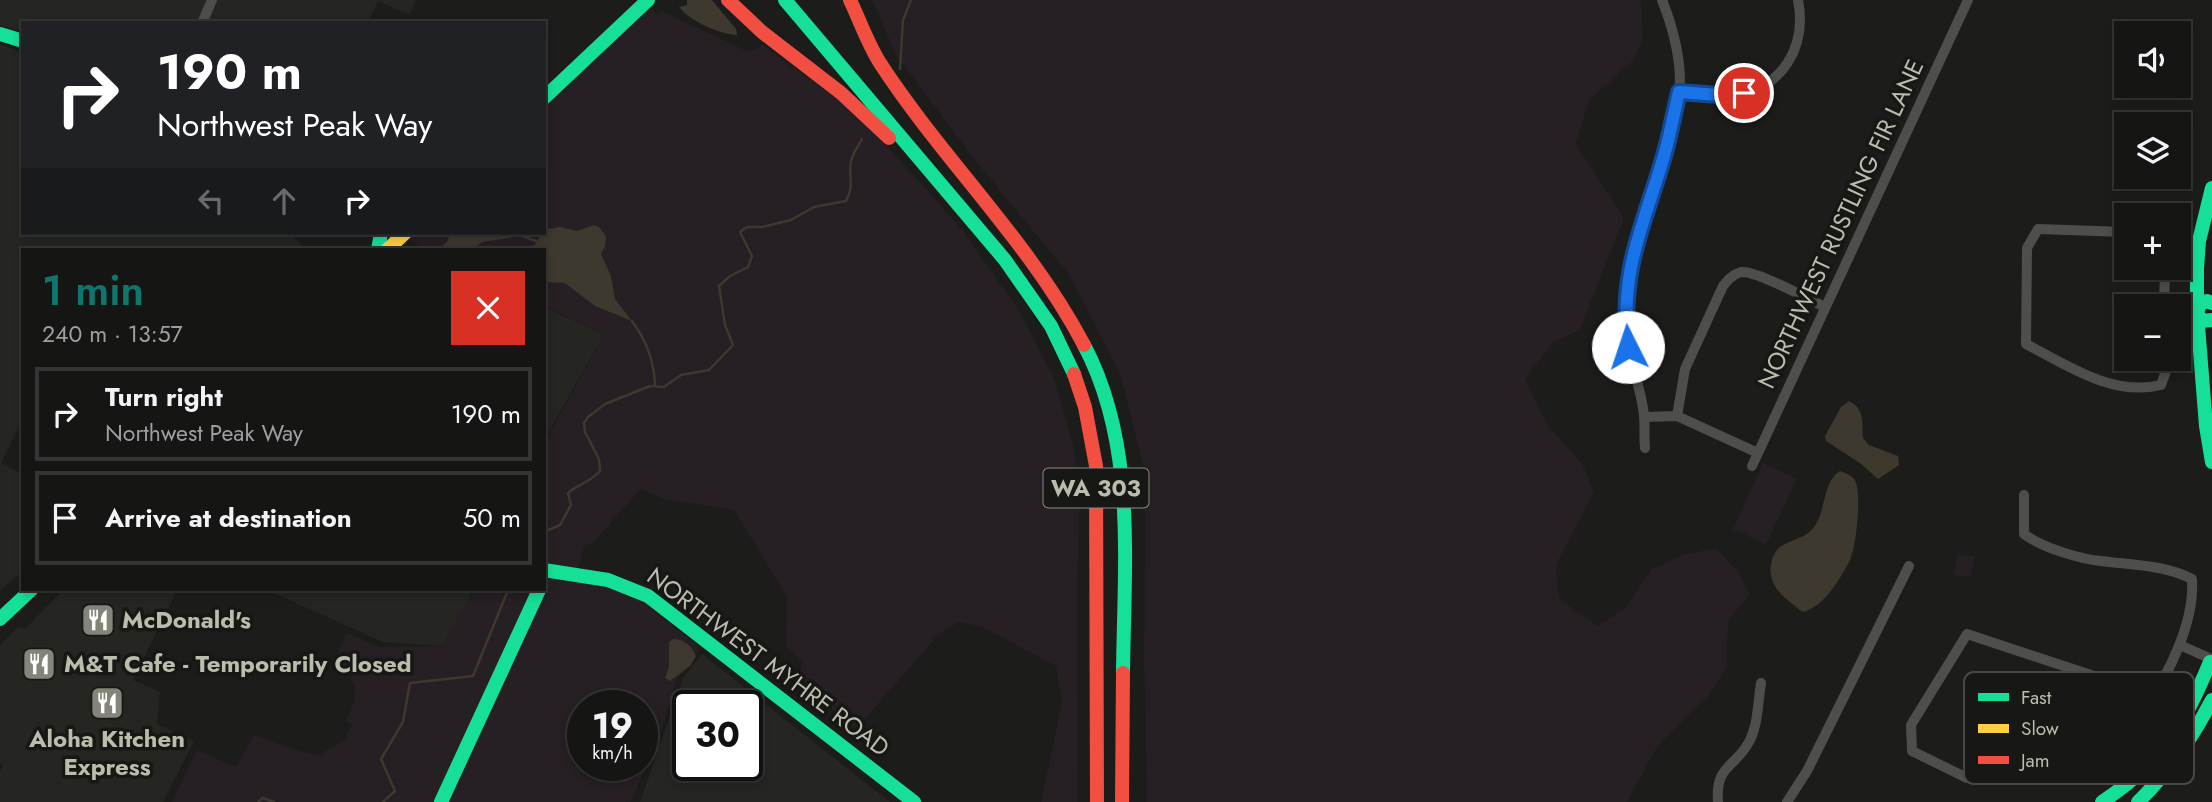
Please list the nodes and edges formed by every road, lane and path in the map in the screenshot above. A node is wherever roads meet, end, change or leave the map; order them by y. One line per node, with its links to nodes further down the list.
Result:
1 (212, 0): 10 (street)
2 (648, 0): 14 (main road)
3 (728, 0): 16 (main road)
4 (785, 0): 16 (main road, WA 303)
5 (800, 0): 17 (main road, WA 303)
6 (850, 0): 17 (main road)
7 (1662, 0): 13 (street)
8 (1798, 0): 13 (street)
9 (1968, 0): 22 (street, NORTHWEST RUSTLING FIR LANE)
10 (203, 21)
11 (0, 34): 12 (main road)
12 (21, 40)
13 (1679, 92): 28 (street)
14 (546, 96)
15 (2212, 188): 24 (main road)
16 (964, 212): 52 (main road, WA 303)
17 (1002, 226): 53 (main road, WA 303)
18 (2114, 232): 26 (street)
19 (403, 235): 20 (main road)
20 (389, 248)
21 (2212, 303): 24 (main road)
22 (1825, 307): 27 (street); 30 (street, NORTHWEST RUSTLING FIR LANE)
23 (2191, 312): 24 (street)
24 (2197, 313): 25 (main road); 31 (main road)
25 (2212, 320)
26 (2166, 371)
27 (1677, 416): 28 (street); 30 (street)
28 (1644, 417): 29 (street)
29 (1644, 448)
30 (1758, 453): 32 (street, NORTHWEST RUSTLING FIR LANE)
31 (2212, 462)
32 (1752, 467)
33 (2024, 495): 39 (street)
34 (1909, 566): 55 (street)
35 (546, 573): 51 (main road, NORTHWEST MYHRE ROAD)
36 (30, 591): 38 (main road)
37 (539, 591): 50 (main road)
38 (0, 619)
39 (2183, 646): 40 (street); 42 (street)
40 (2211, 656): 44 (main road)
41 (2082, 672): 47 (street)
42 (2168, 672)
43 (1761, 683): 54 (street)
44 (2194, 698)
45 (2212, 700): 46 (main road)
46 (2194, 733)
47 (1964, 777)
48 (2129, 784): 56 (main road)
49 (2158, 784): 57 (main road)
50 (441, 802)
51 (914, 802)
52 (1097, 802)
53 (1122, 802)
54 (1718, 802)
55 (1787, 802)
56 (2102, 802)
57 (2138, 802)

